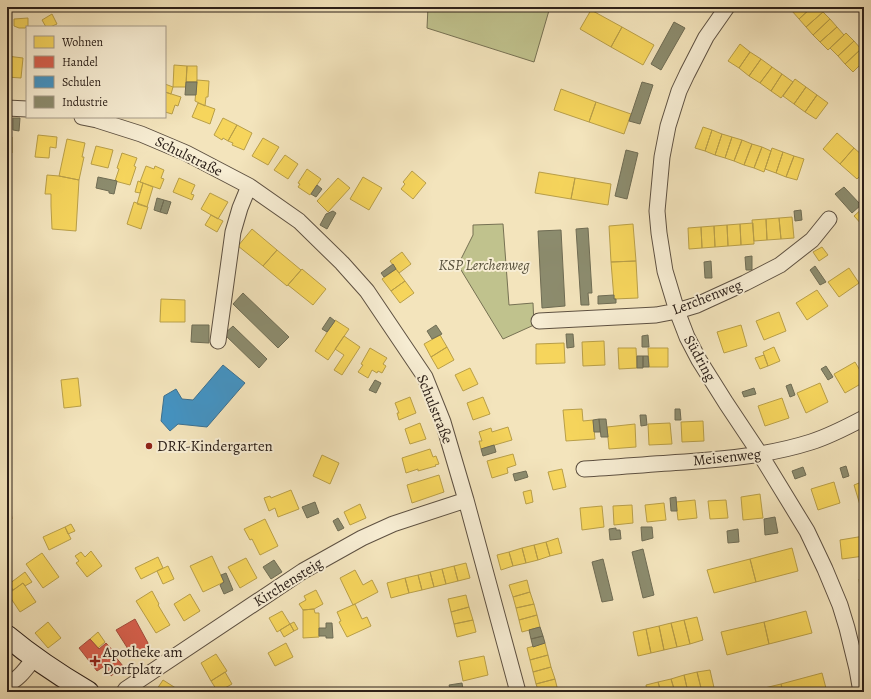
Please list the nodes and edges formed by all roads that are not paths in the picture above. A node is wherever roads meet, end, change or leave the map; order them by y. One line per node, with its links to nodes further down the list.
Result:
1 (727, 7): 7 (street, Südring)
2 (7, 108): 3 (street)
3 (26, 109)
4 (87, 118): 5 (street, Schulstraße)
5 (249, 186): 9 (street); 13 (street, Schulstraße)
6 (829, 219): 7 (street, Lerchenweg)
7 (677, 311): 8 (street, Lerchenweg); 11 (street, Südring)
8 (539, 321)
9 (218, 341)
10 (864, 418): 11 (street, Meisenweg)
11 (760, 454): 12 (street, Meisenweg); 20 (street, Südring)
12 (584, 469)
13 (466, 500): 18 (street, Kirchensteig); 19 (street, Schulstraße)
14 (7, 636): 15 (street)
15 (35, 658): 16 (street); 17 (street)
16 (7, 684)
17 (88, 692)
18 (124, 692)
19 (518, 692)
20 (861, 692)

